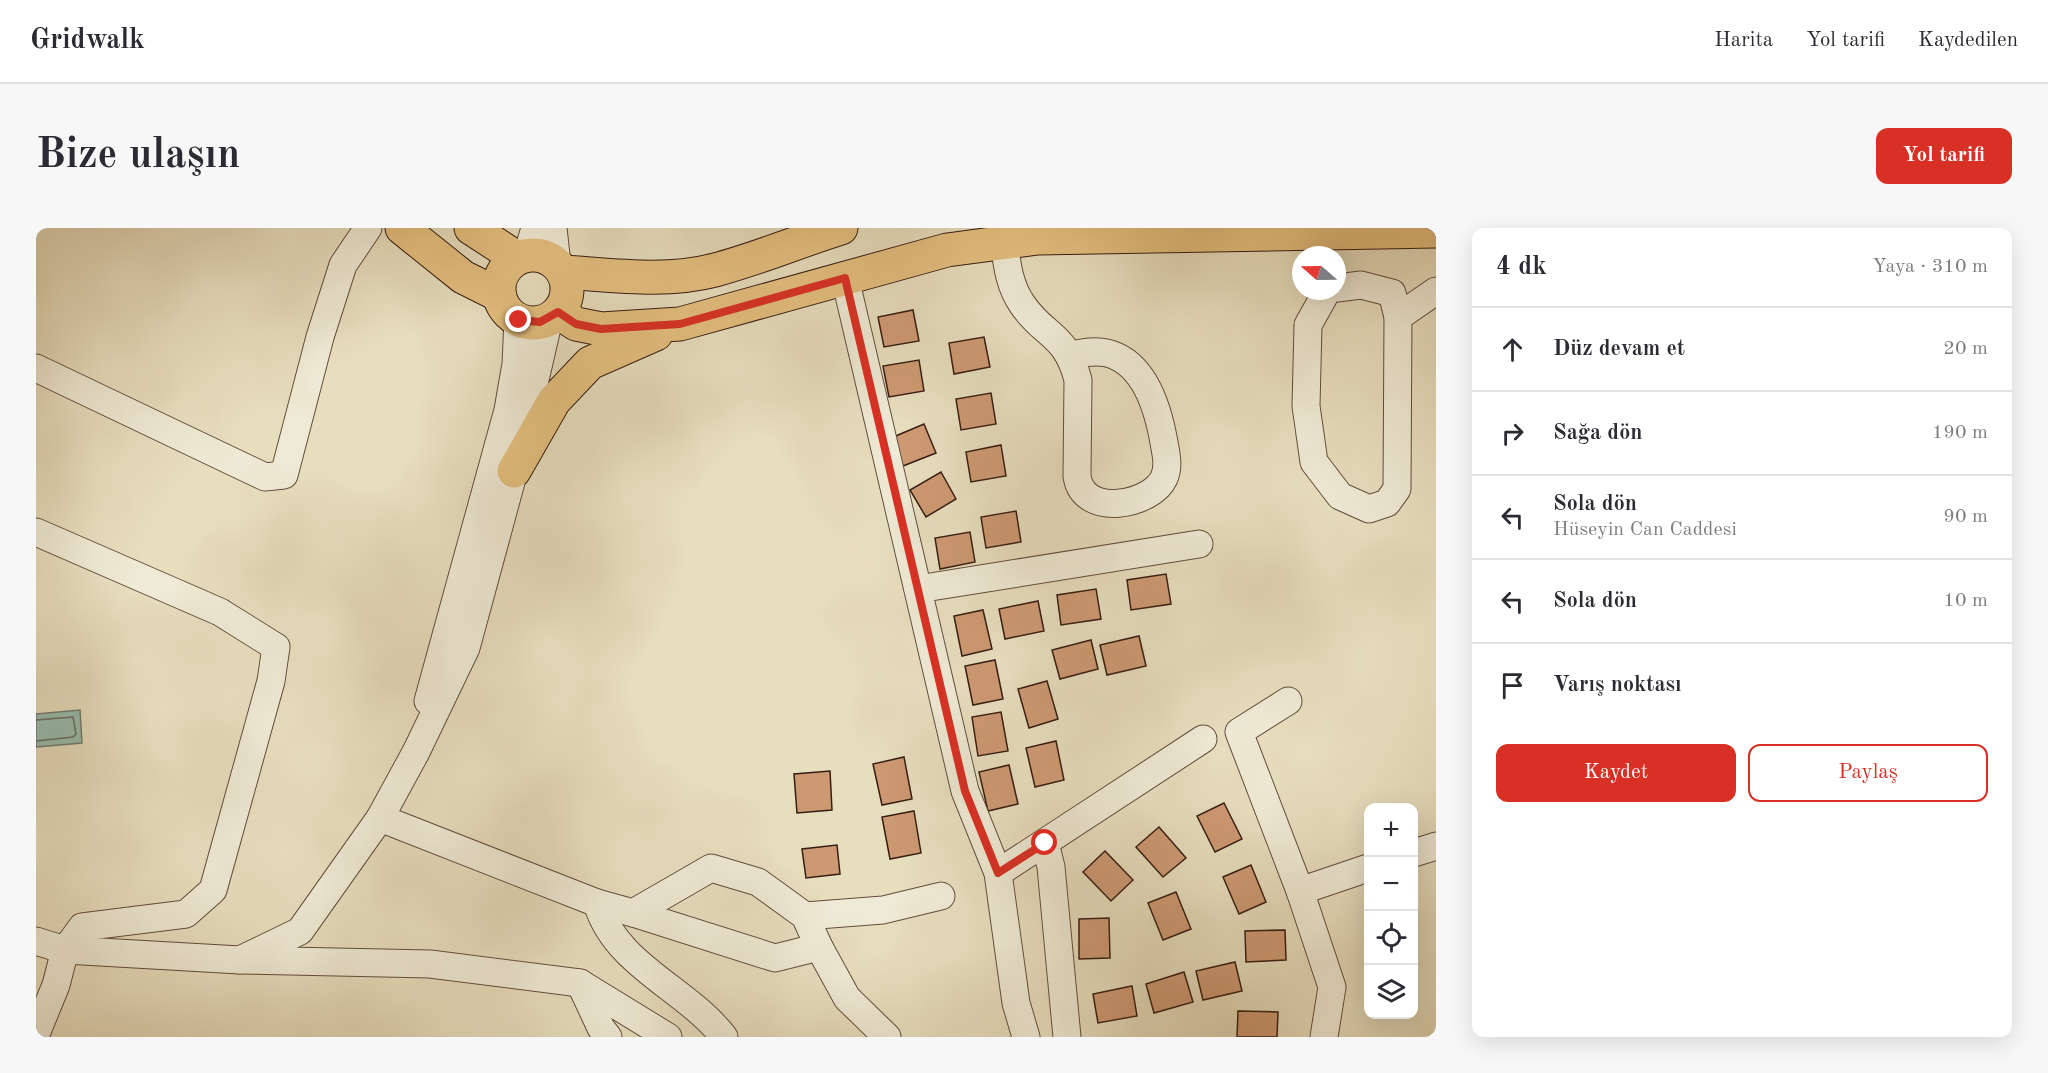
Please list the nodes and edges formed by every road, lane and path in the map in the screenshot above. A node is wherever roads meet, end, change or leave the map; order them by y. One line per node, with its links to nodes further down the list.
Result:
1 (368, 228): 17 (street)
2 (402, 228): 13 (main road)
3 (471, 228): 8 (main road)
4 (554, 228): 8 (street)
5 (841, 228): 8 (main road)
6 (1436, 231): 7 (main road)
7 (1004, 242): 9 (main road); 16 (street)
8 (540, 255): 13 (main road); 13 (main road)
9 (845, 278): 15 (main road); 21 (street)
10 (1346, 287): 14 (street)
11 (1436, 291): 14 (street)
12 (1322, 300): 14 (street)
13 (531, 311): 15 (main road); 18 (street); 24 (street)
14 (1398, 318)
15 (680, 324): 18 (main road)
16 (1070, 355): 16 (street)
17 (36, 368)
18 (514, 471): 24 (street)
19 (36, 532): 38 (street)
20 (1199, 544): 21 (street)
21 (918, 589): 30 (street)
22 (1288, 701): 31 (street)
23 (1203, 739): 26 (street)
24 (416, 752): 25 (street)
25 (380, 818): 33 (street); 39 (street)
26 (1045, 843): 30 (street); 47 (street)
27 (1436, 846): 28 (street)
28 (1418, 851)
29 (1364, 869): 31 (street)
30 (998, 873): 46 (street)
31 (1300, 891): 48 (street)
32 (941, 896): 35 (street)
33 (597, 903): 34 (street); 44 (street)
34 (633, 913): 35 (street); 37 (street)
35 (805, 916): 37 (street)
36 (36, 941): 38 (street)
37 (819, 947): 45 (street)
38 (65, 950): 39 (street); 41 (street)
39 (240, 960): 40 (street)
40 (580, 983): 42 (street); 43 (street)
41 (36, 1034)
42 (608, 1037)
43 (668, 1037)
44 (724, 1037)
45 (887, 1037)
46 (1026, 1037)
47 (1067, 1037)
48 (1324, 1037)

